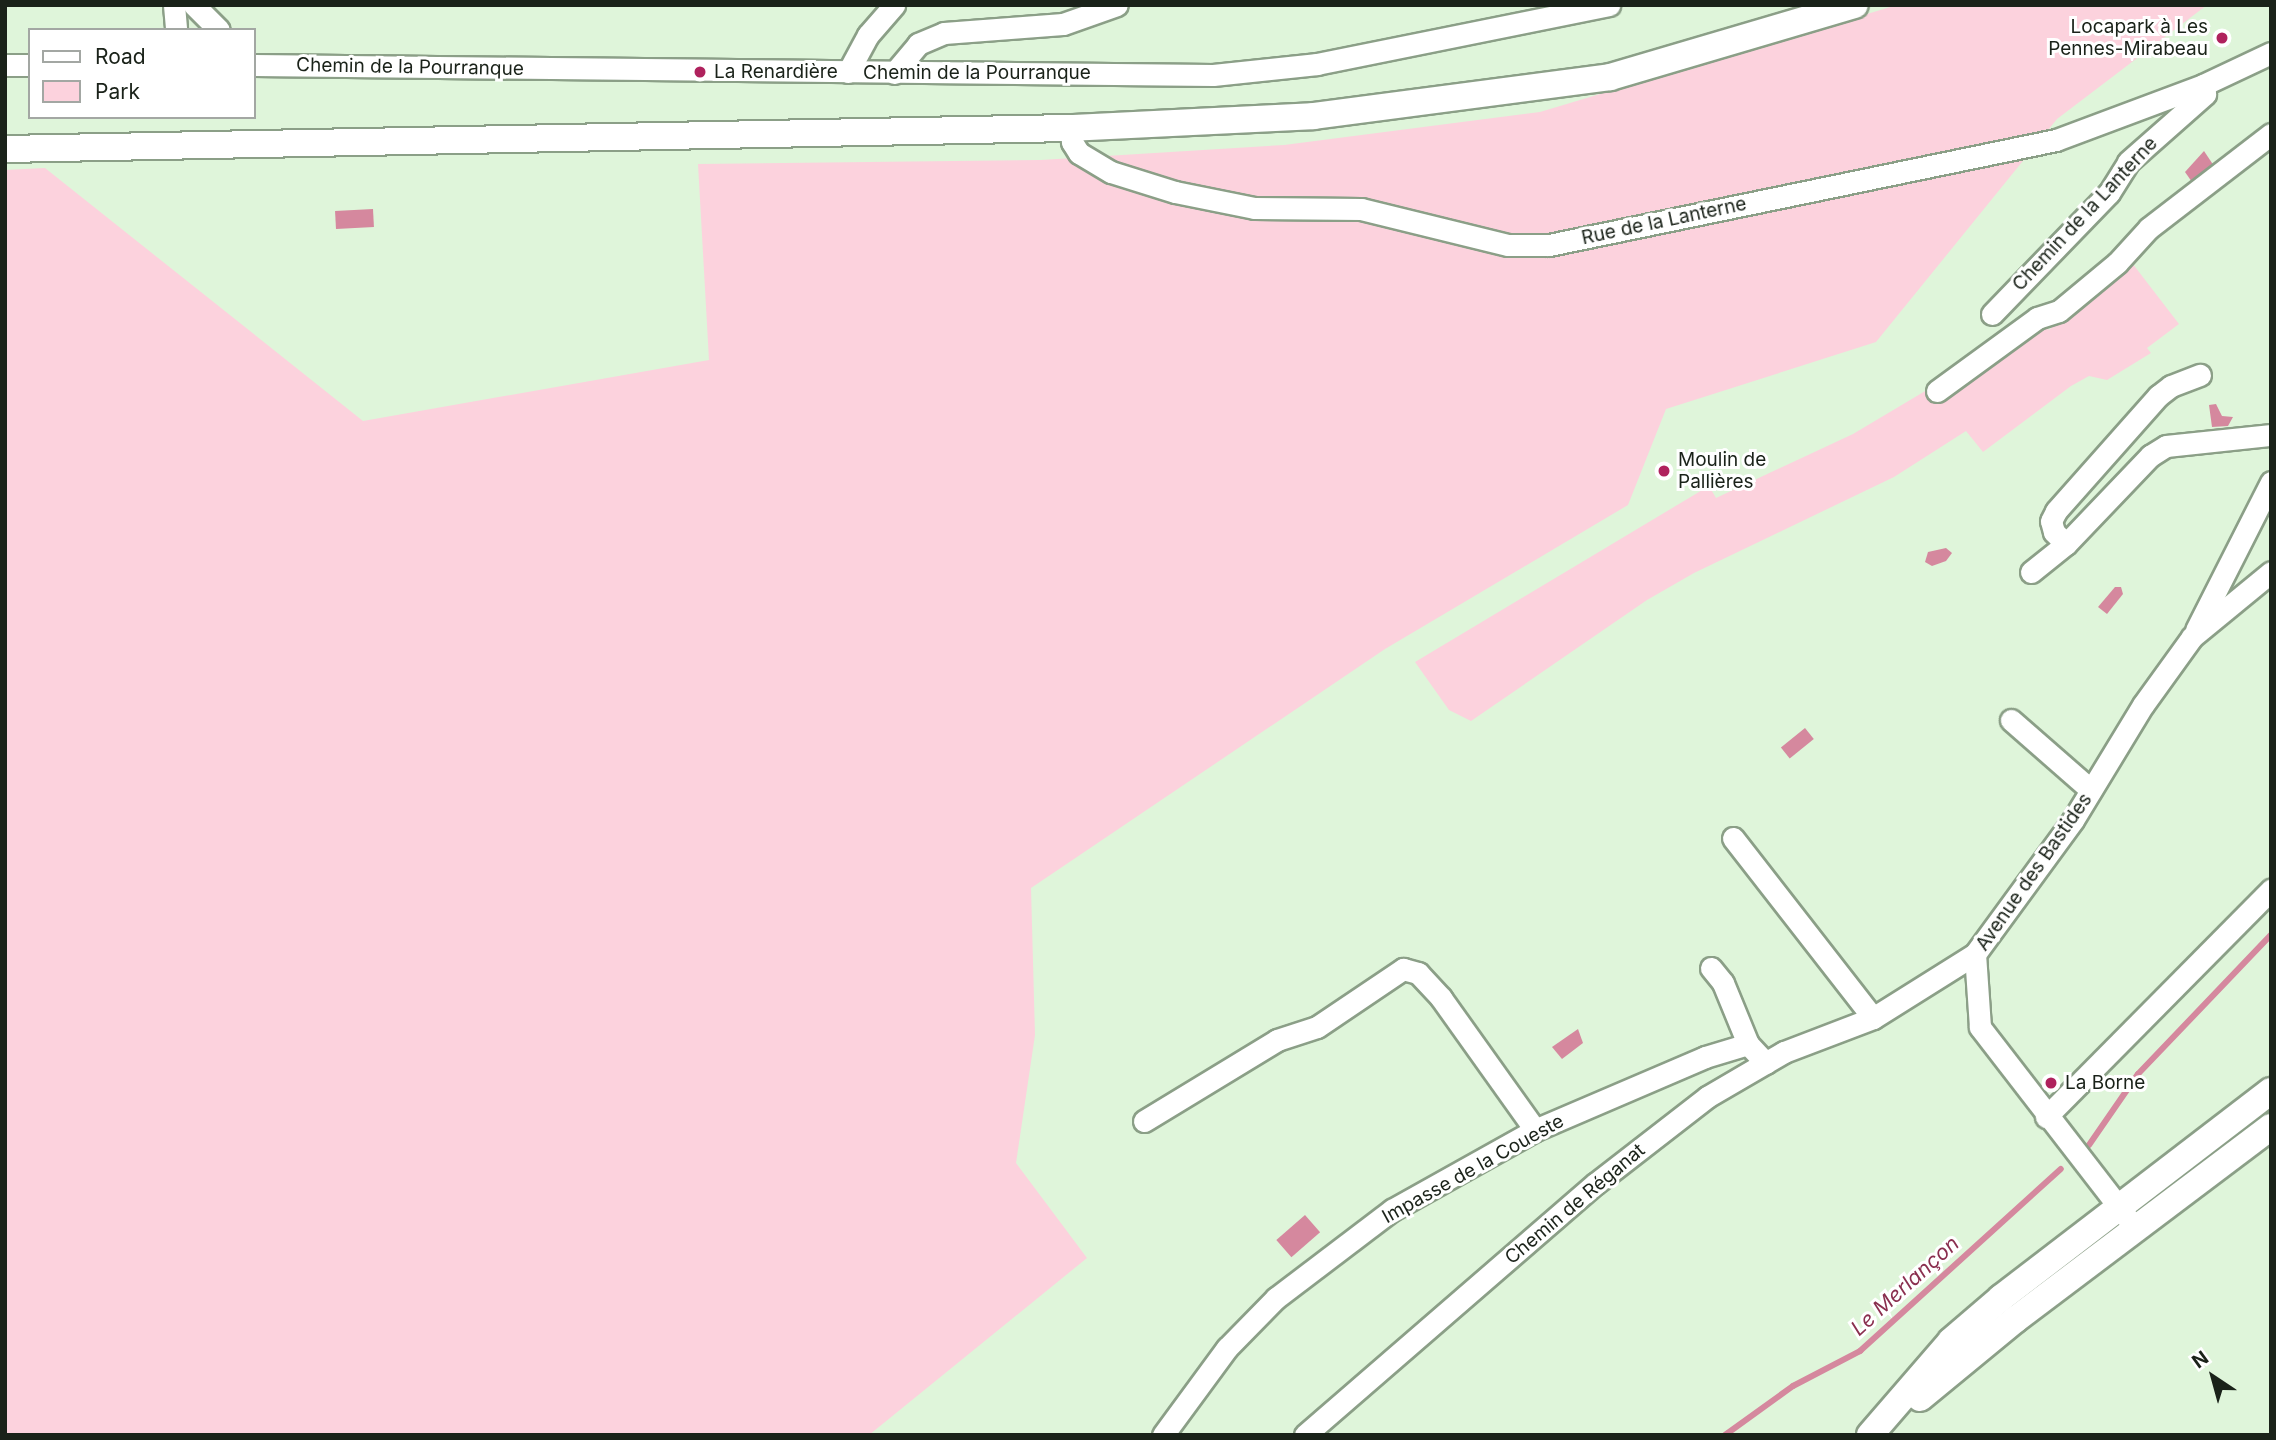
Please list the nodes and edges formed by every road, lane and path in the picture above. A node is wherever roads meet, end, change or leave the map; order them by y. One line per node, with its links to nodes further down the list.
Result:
1 (174, 5): 8 (street)
2 (194, 5): 9 (street)
3 (894, 5): 14 (street)
4 (1116, 5): 15 (street)
5 (1609, 5): 15 (street, Chemin de la Pourranque)
6 (1814, 5): 17 (main road)
7 (1855, 5): 17 (main road)
8 (176, 28)
9 (217, 28)
10 (2270, 55): 16 (street, Rue de la Lanterne)
11 (5, 65): 12 (street)
12 (28, 65)
13 (256, 65): 14 (street, Chemin de la Pourranque)
14 (848, 72): 15 (street, Chemin de la Pourranque)
15 (894, 73)
16 (2203, 85): 18 (street, Rue de la Lanterne); 21 (street, Chemin de la Lanterne)
17 (1528, 89): 18 (main road)
18 (1071, 128): 20 (main road)
19 (2271, 134): 23 (street)
20 (5, 149)
21 (1992, 314)
22 (2200, 375): 26 (street)
23 (1937, 391)
24 (2271, 435): 26 (street)
25 (2271, 482): 29 (street)
26 (2066, 544): 27 (street)
27 (2031, 572)
28 (2271, 572): 29 (street, Avenue des Bastides)
29 (2192, 637): 31 (street, Avenue des Bastides)
30 (2011, 720): 31 (street)
31 (2091, 790): 34 (street, Avenue des Bastides)
32 (1733, 838): 36 (street)
33 (2271, 890): 40 (street)
34 (1975, 954): 36 (street, Chemin de Réganat); 40 (street, Avenue des Bastides)
35 (1711, 968): 37 (street)
36 (1873, 1018): 38 (street, Chemin de Réganat)
37 (1748, 1044): 38 (street); 43 (street, Impasse de la Coueste)
38 (1766, 1063): 47 (street, Chemin de Réganat)
39 (2271, 1091): 44 (main road)
40 (2046, 1117): 44 (street, Avenue des Bastides)
41 (1144, 1121): 43 (street)
42 (2271, 1127): 45 (main road)
43 (1535, 1130): 46 (street, Impasse de la Coueste)
44 (2117, 1206): 45 (street, Avenue des Bastides); 48 (main road)
45 (2136, 1228): 49 (main road)
46 (1163, 1435)
47 (1305, 1435)
48 (1870, 1435)
49 (1890, 1435)

